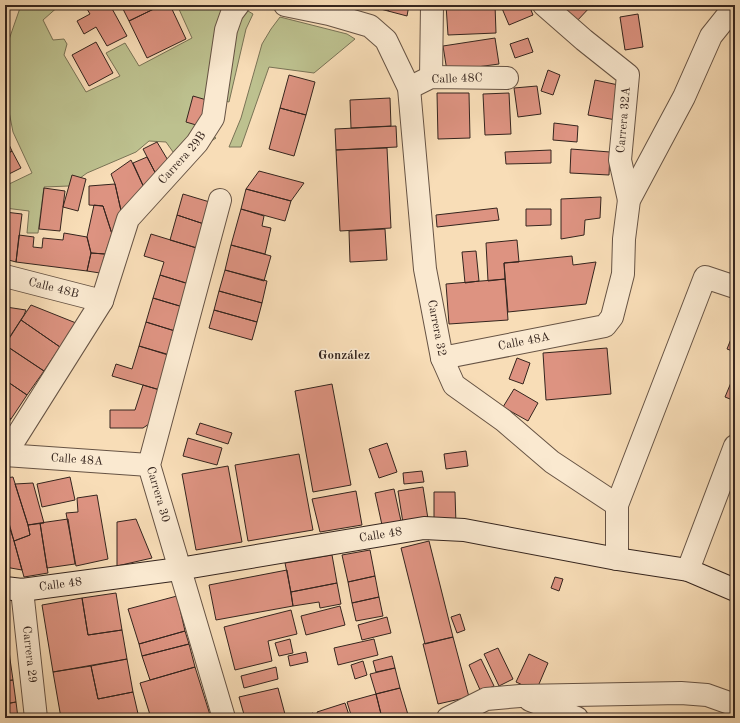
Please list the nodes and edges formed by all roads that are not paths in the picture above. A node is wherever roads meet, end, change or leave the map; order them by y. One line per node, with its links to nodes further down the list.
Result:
1 (238, 5): 13 (street, Carrera 29B)
2 (285, 5): 8 (street, Carrera 32)
3 (432, 5): 6 (street)
4 (544, 5): 10 (street, Carrera 32A)
5 (735, 6): 10 (street, Carrera 32A)
6 (431, 77): 7 (street, Calle 48C); 8 (street, Calle 48C)
7 (507, 78)
8 (409, 88): 15 (street, Carrera 32)
9 (220, 200): 18 (street, Carrera 30)
10 (629, 200): 14 (street, Carrera 32A)
11 (5, 276): 13 (street, Calle 48B)
12 (735, 287): 19 (street)
13 (102, 301): 17 (street, Carrera 29B)
14 (605, 326): 15 (street, Calle 48A)
15 (442, 358): 19 (street, Carrera 32)
16 (735, 446): 22 (street)
17 (5, 455): 18 (street, Calle 48A)
18 (149, 465): 21 (street, Carrera 30)
19 (617, 505): 20 (street)
20 (618, 559): 21 (street, Calle 48); 22 (street, Calle 48)
21 (179, 569): 23 (street, Calle 48); 28 (street, Carrera 30)
22 (688, 570): 24 (street, Calle 48)
23 (13, 589): 27 (street, Carrera 29)
24 (735, 590)
25 (520, 696): 26 (street); 29 (street); 30 (street)
26 (735, 705)
27 (36, 718)
28 (224, 718)
29 (448, 718)
30 (577, 718)

